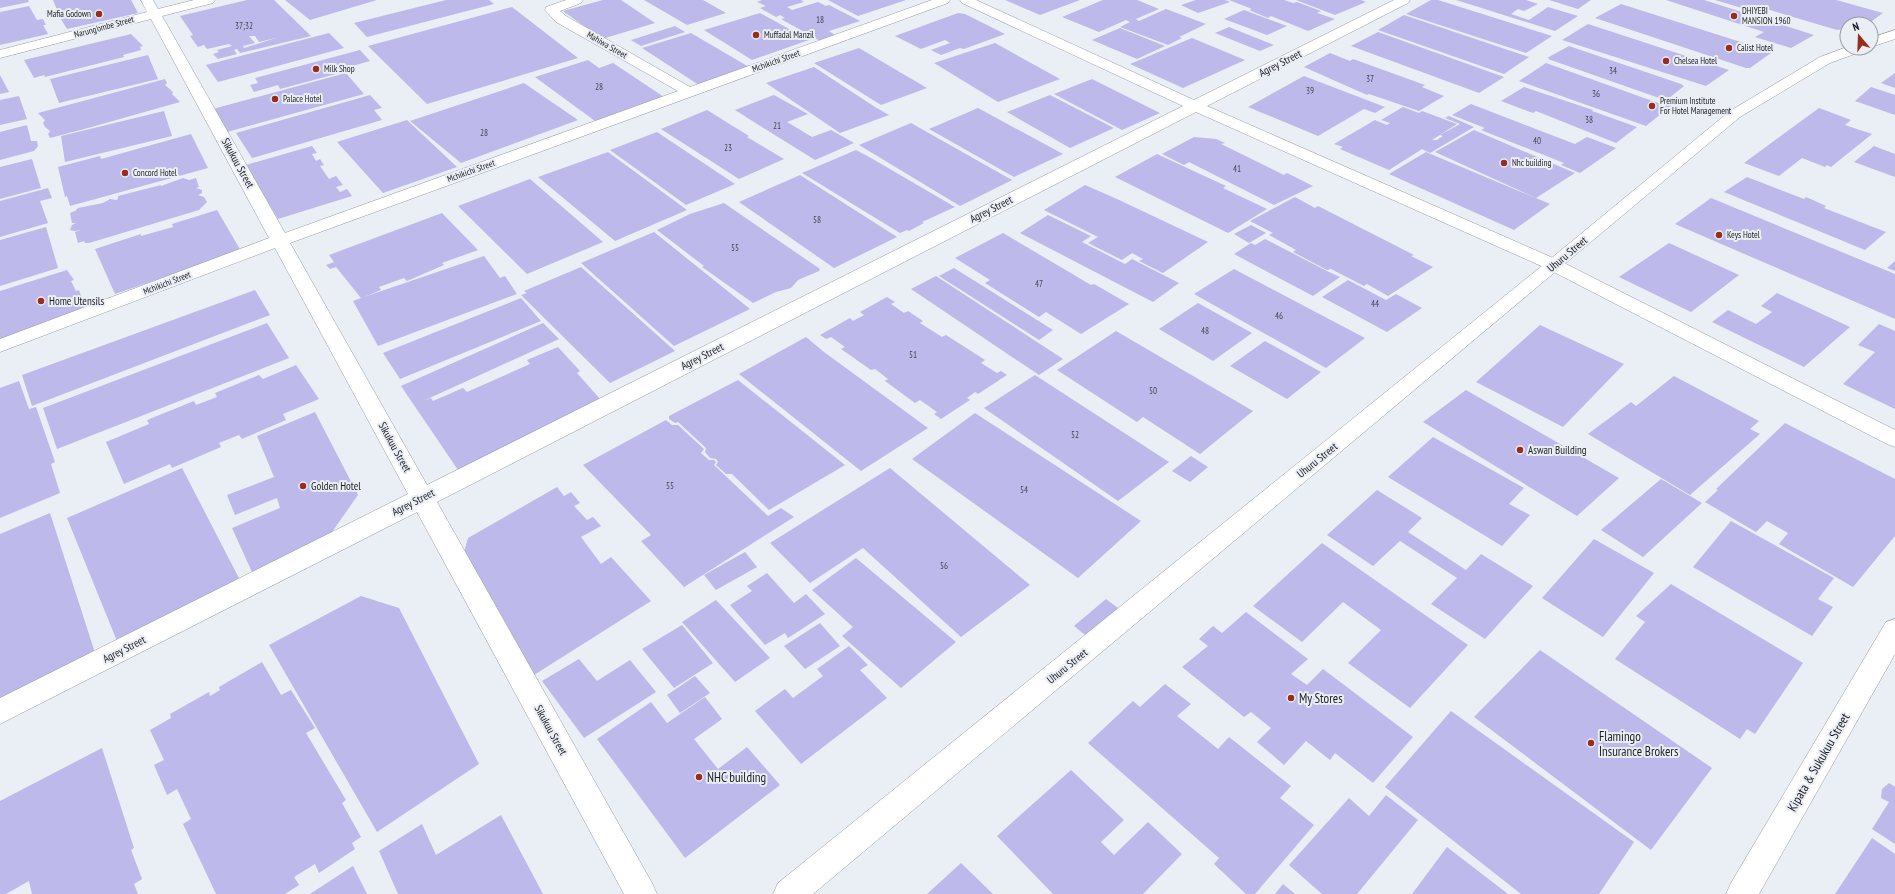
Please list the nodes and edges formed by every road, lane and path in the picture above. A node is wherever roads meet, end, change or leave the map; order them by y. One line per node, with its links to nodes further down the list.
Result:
1 (209, 0): 6 (street, Narung'ombe Street)
2 (577, 0): 11 (street, Mahiwa Street)
3 (944, 0): 11 (street, Mchikichi Street)
4 (966, 0): 12 (street)
5 (1404, 0): 12 (street, Agrey Street)
6 (151, 7): 9 (street, Narung'ombe Street); 13 (street, Sikukuu Street)
7 (1895, 34): 8 (street)
8 (1879, 40)
9 (0, 54)
10 (1839, 55): 14 (street, Uhuru Street)
11 (689, 92): 13 (street, Mchikichi Street)
12 (1195, 106): 14 (street); 17 (street, Agrey Street)
13 (281, 240): 15 (street, Mchikichi Street); 17 (street, Sikukuu Street)
14 (1554, 265): 16 (street); 21 (street, Uhuru Street)
15 (0, 346)
16 (1895, 439)
17 (423, 497): 19 (street, Agrey Street); 20 (street, Sikukuu Street)
18 (1895, 630): 22 (street, Kipata & Sukukuu Street)
19 (0, 712)
20 (641, 894)
21 (790, 894)
22 (1742, 894)

